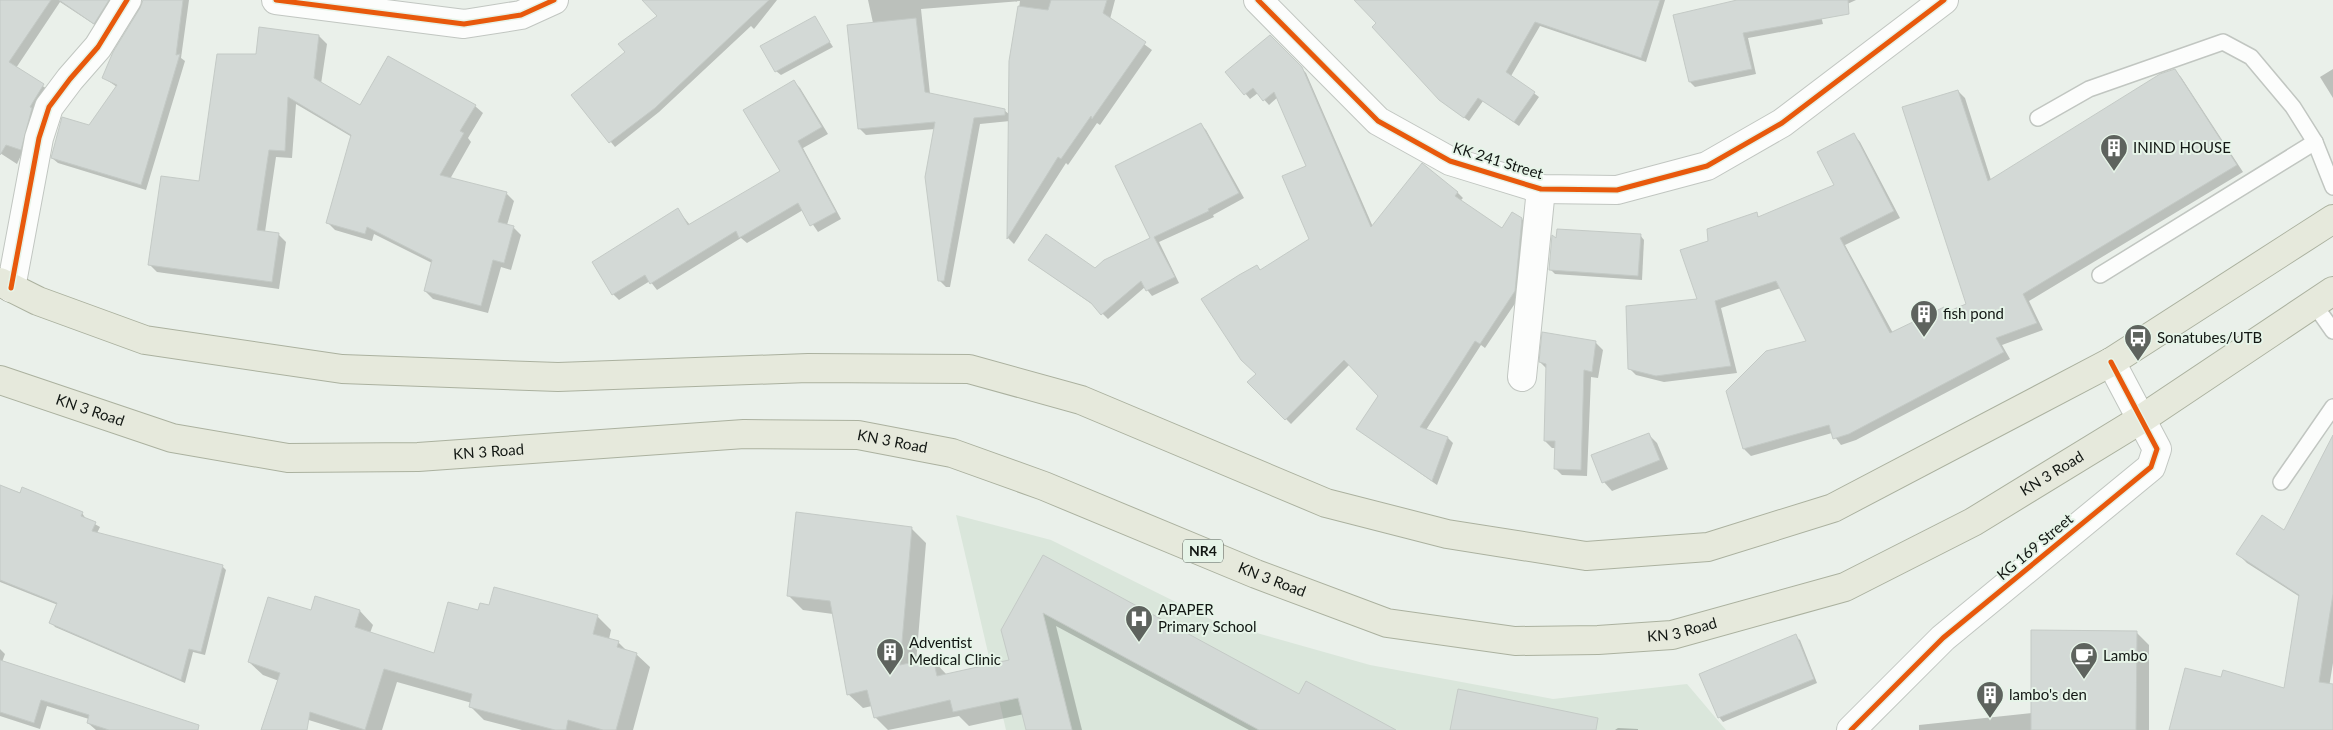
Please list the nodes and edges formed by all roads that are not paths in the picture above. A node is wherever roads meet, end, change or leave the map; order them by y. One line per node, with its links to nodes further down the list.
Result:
1 (127, 0): 12 (street)
2 (276, 0): 3 (street)
3 (554, 0)
4 (1258, 0): 9 (street, KK 241 Street)
5 (1944, 0): 9 (street, KK 241 Street)
6 (2038, 118): 7 (lane)
7 (2315, 142): 8 (lane); 11 (lane)
8 (2333, 187)
9 (1541, 189): 16 (street)
10 (2333, 219): 15 (highway)
11 (2100, 275)
12 (6, 285): 15 (highway)
13 (2323, 297): 14 (lane); 19 (highway, KN 3 Road / NR4)
14 (2333, 331)
15 (2111, 362): 19 (street, KG 169 Street)
16 (1522, 377)
17 (0, 380): 19 (highway, KN 3 Road / NR4)
18 (2333, 407): 20 (lane)
19 (2143, 418): 21 (street, KG 169 Street)
20 (2281, 482)
21 (1862, 725)

